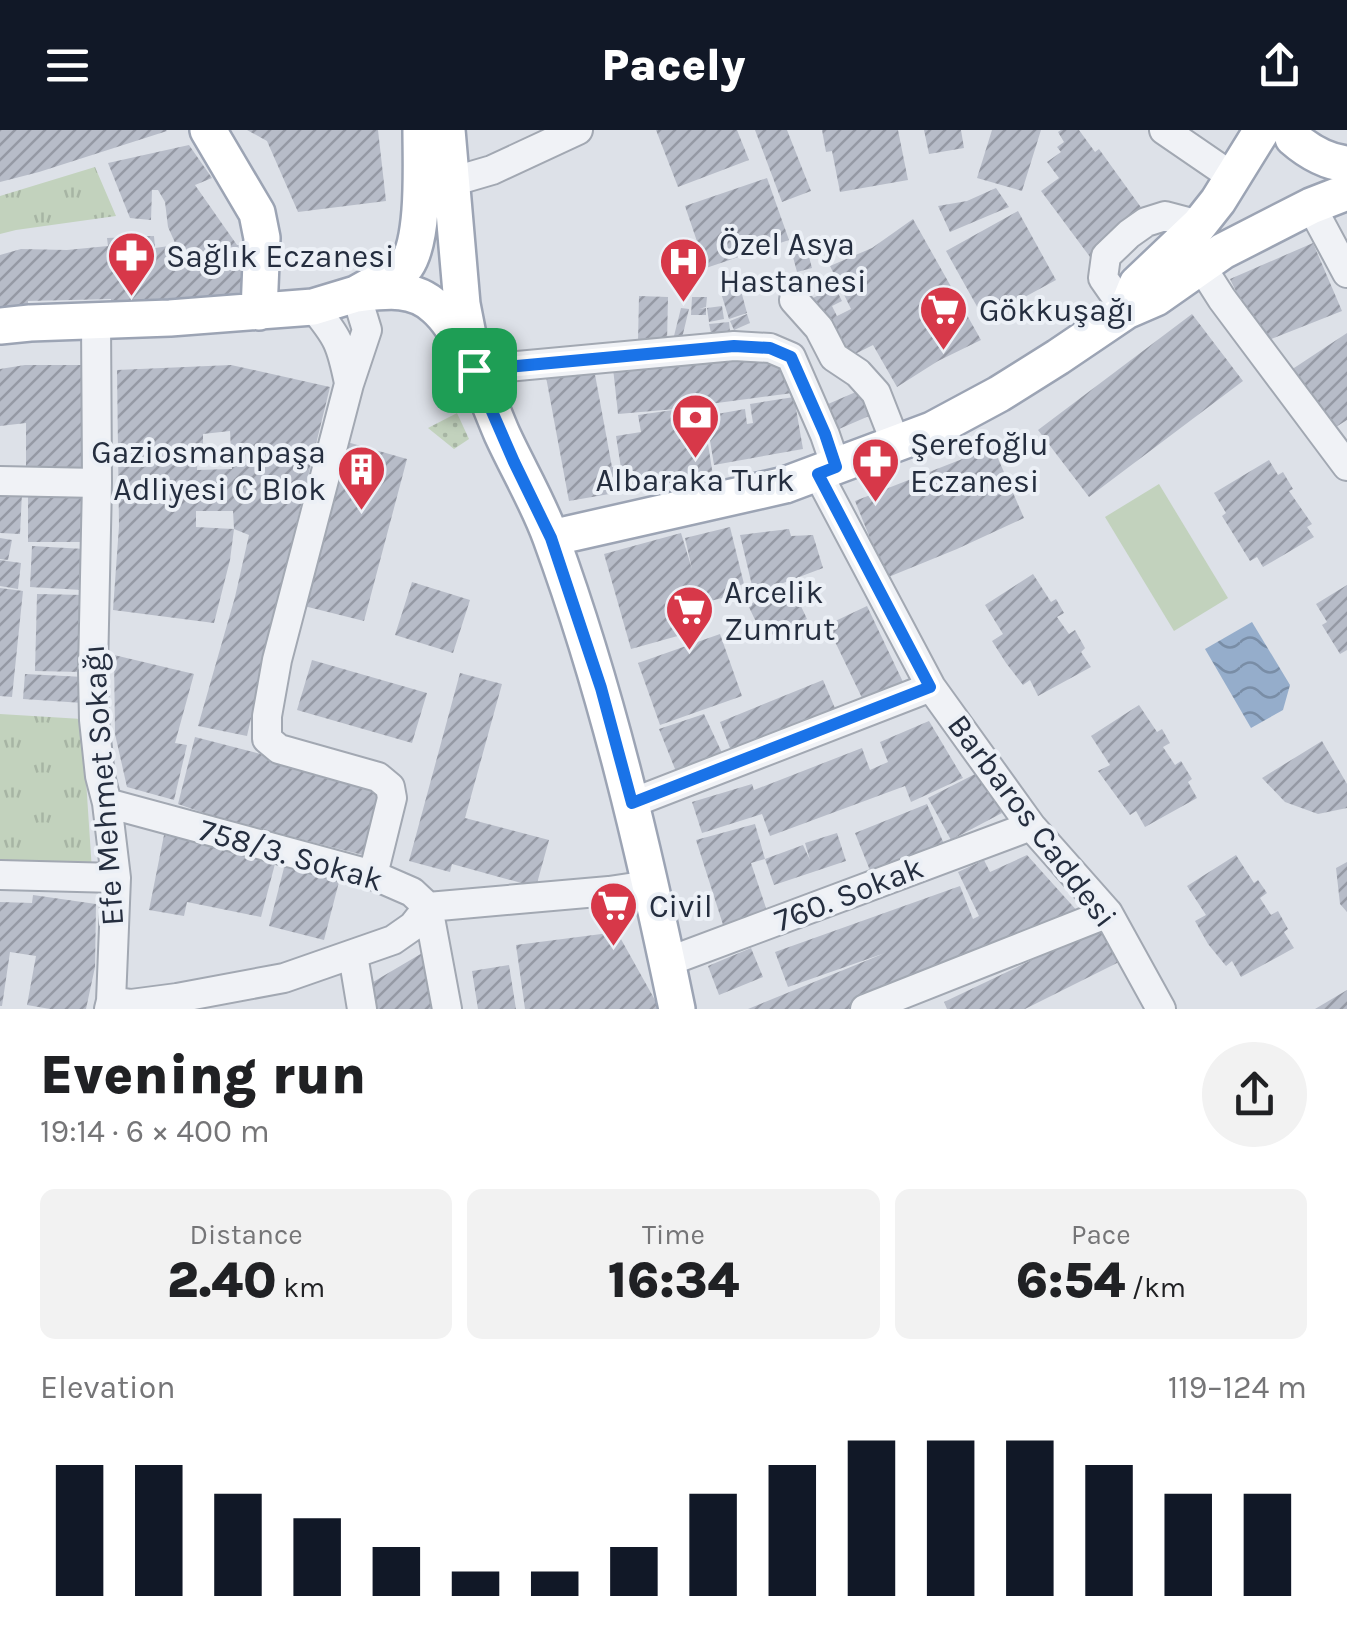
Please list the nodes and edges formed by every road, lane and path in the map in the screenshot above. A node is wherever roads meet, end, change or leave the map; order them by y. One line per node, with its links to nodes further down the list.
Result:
1 (208, 130): 19 (main road)
2 (448, 130): 10 (main road)
3 (578, 130): 10 (street)
4 (1164, 130): 9 (street)
5 (1262, 130): 9 (main road)
6 (1292, 130): 8 (main road)
7 (421, 146): 10 (main road); 15 (main road)
8 (1347, 164)
9 (1234, 178): 18 (main road)
10 (451, 182): 22 (main road)
11 (1347, 192): 12 (main road)
12 (1311, 206): 13 (main road); 14 (street)
13 (1201, 266): 18 (main road); 25 (street)
14 (1347, 273)
15 (356, 294): 17 (main road); 22 (main road); 23 (street)
16 (794, 300): 24 (street)
17 (313, 307): 19 (main road); 23 (street)
18 (1126, 311): 24 (main road)
19 (259, 312): 20 (main road)
20 (96, 320): 21 (main road); 28 (street, Efe Mehmet Sokağı)
21 (0, 326)
22 (474, 370): 26 (street, Barbaros Caddesi); 29 (main road)
23 (349, 384): 34 (street)
24 (896, 444): 26 (main road)
25 (1347, 466)
26 (827, 471): 29 (main road); 30 (street, Barbaros Caddesi)
27 (0, 481): 28 (street)
28 (97, 483): 31 (street, Efe Mehmet Sokağı)
29 (547, 527): 32 (main road)
30 (930, 687): 32 (street); 33 (street, Barbaros Caddesi)
31 (107, 802): 34 (street, 758/3. Sokak); 36 (street, Efe Mehmet Sokağı)
32 (632, 803): 37 (main road)
33 (1032, 826): 39 (street, Barbaros Caddesi); 41 (street, 760. Sokak)
34 (373, 875): 38 (street, 758/3. Sokak)
35 (0, 876): 36 (street)
36 (116, 878): 42 (street, Efe Mehmet Sokağı)
37 (649, 884): 38 (street); 41 (main road)
38 (428, 907): 40 (street); 45 (street)
39 (1108, 913): 43 (street, Barbaros Caddesi); 47 (street)
40 (353, 955): 42 (street); 44 (street)
41 (668, 962): 46 (main road)
42 (110, 1005)
43 (1150, 1006)
44 (362, 1009)
45 (446, 1009)
46 (677, 1009)
47 (865, 1009)

